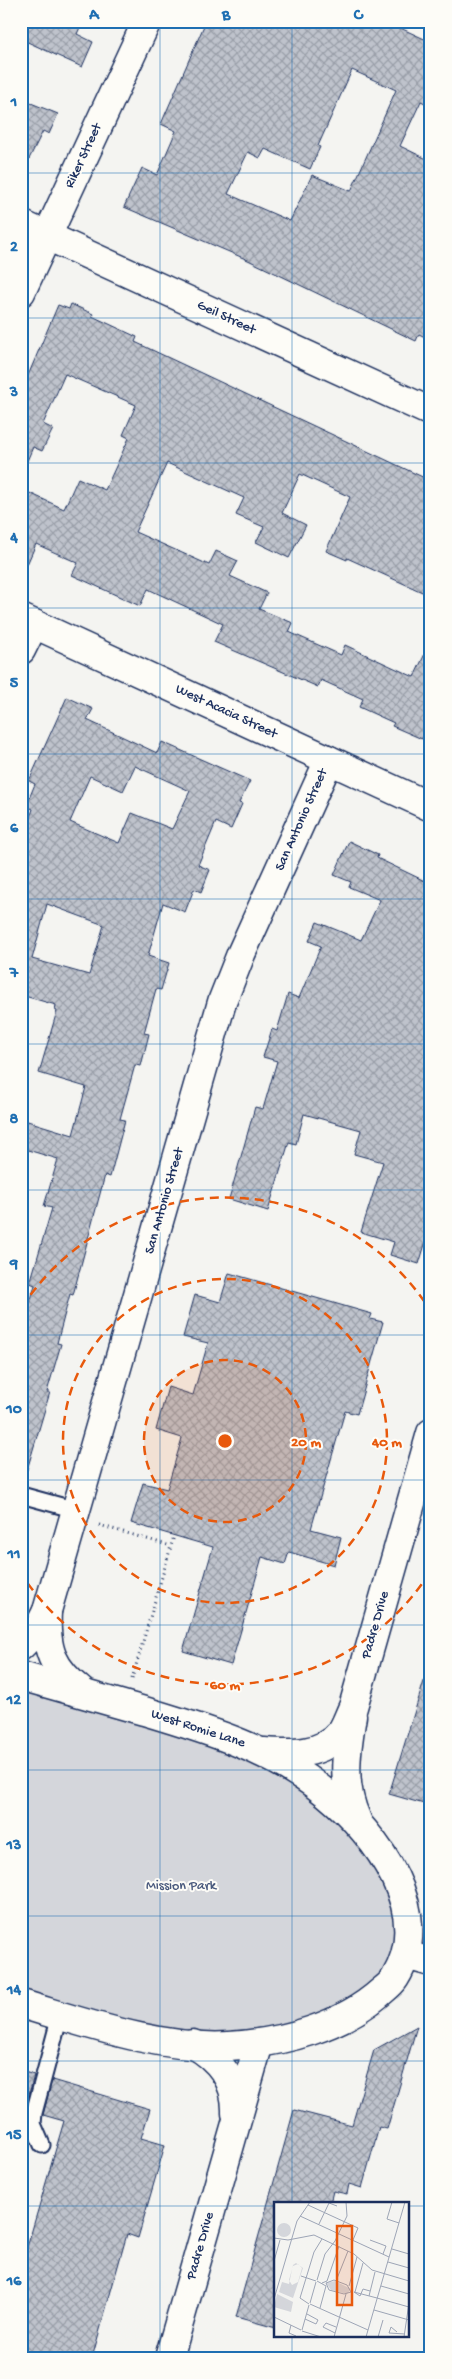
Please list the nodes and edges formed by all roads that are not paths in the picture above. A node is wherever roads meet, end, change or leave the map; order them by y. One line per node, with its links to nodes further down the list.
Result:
1 (147, 21): 3 (street, Riker Street)
2 (21, 224): 3 (street, Geil Street)
3 (46, 235): 4 (street, Riker Street); 5 (street, Geil Street)
4 (21, 292)
5 (431, 412)
6 (28, 621): 7 (street); 8 (street, West Acacia Street)
7 (21, 650)
8 (329, 760): 9 (street, West Acacia Street); 12 (street, San Antonio Street)
9 (431, 807)
10 (431, 1433): 17 (street, Padre Drive)
11 (21, 1494): 12 (lane)
12 (85, 1517): 13 (street, San Antonio Street)
13 (47, 1612): 14 (street, San Antonio Street); 16 (street)
14 (21, 1646)
15 (21, 1676): 16 (street, West Romie Lane)
16 (83, 1694): 18 (street, West Romie Lane)
17 (353, 1707): 18 (street, Padre Drive); 19 (street)
18 (261, 1752): 19 (street, West Romie Lane)
19 (359, 1824): 20 (street, West Romie Lane)
20 (418, 1958): 23 (street, West Romie Lane)
21 (21, 2004): 22 (street, West Romie Lane)
22 (60, 2016): 24 (street, West Romie Lane); 25 (lane)
23 (259, 2043): 24 (street, West Romie Lane); 26 (street)
24 (193, 2044): 26 (street)
25 (27, 2118): 27 (lane)
26 (232, 2135): 28 (street, Padre Drive)
27 (42, 2145)
28 (169, 2358)

